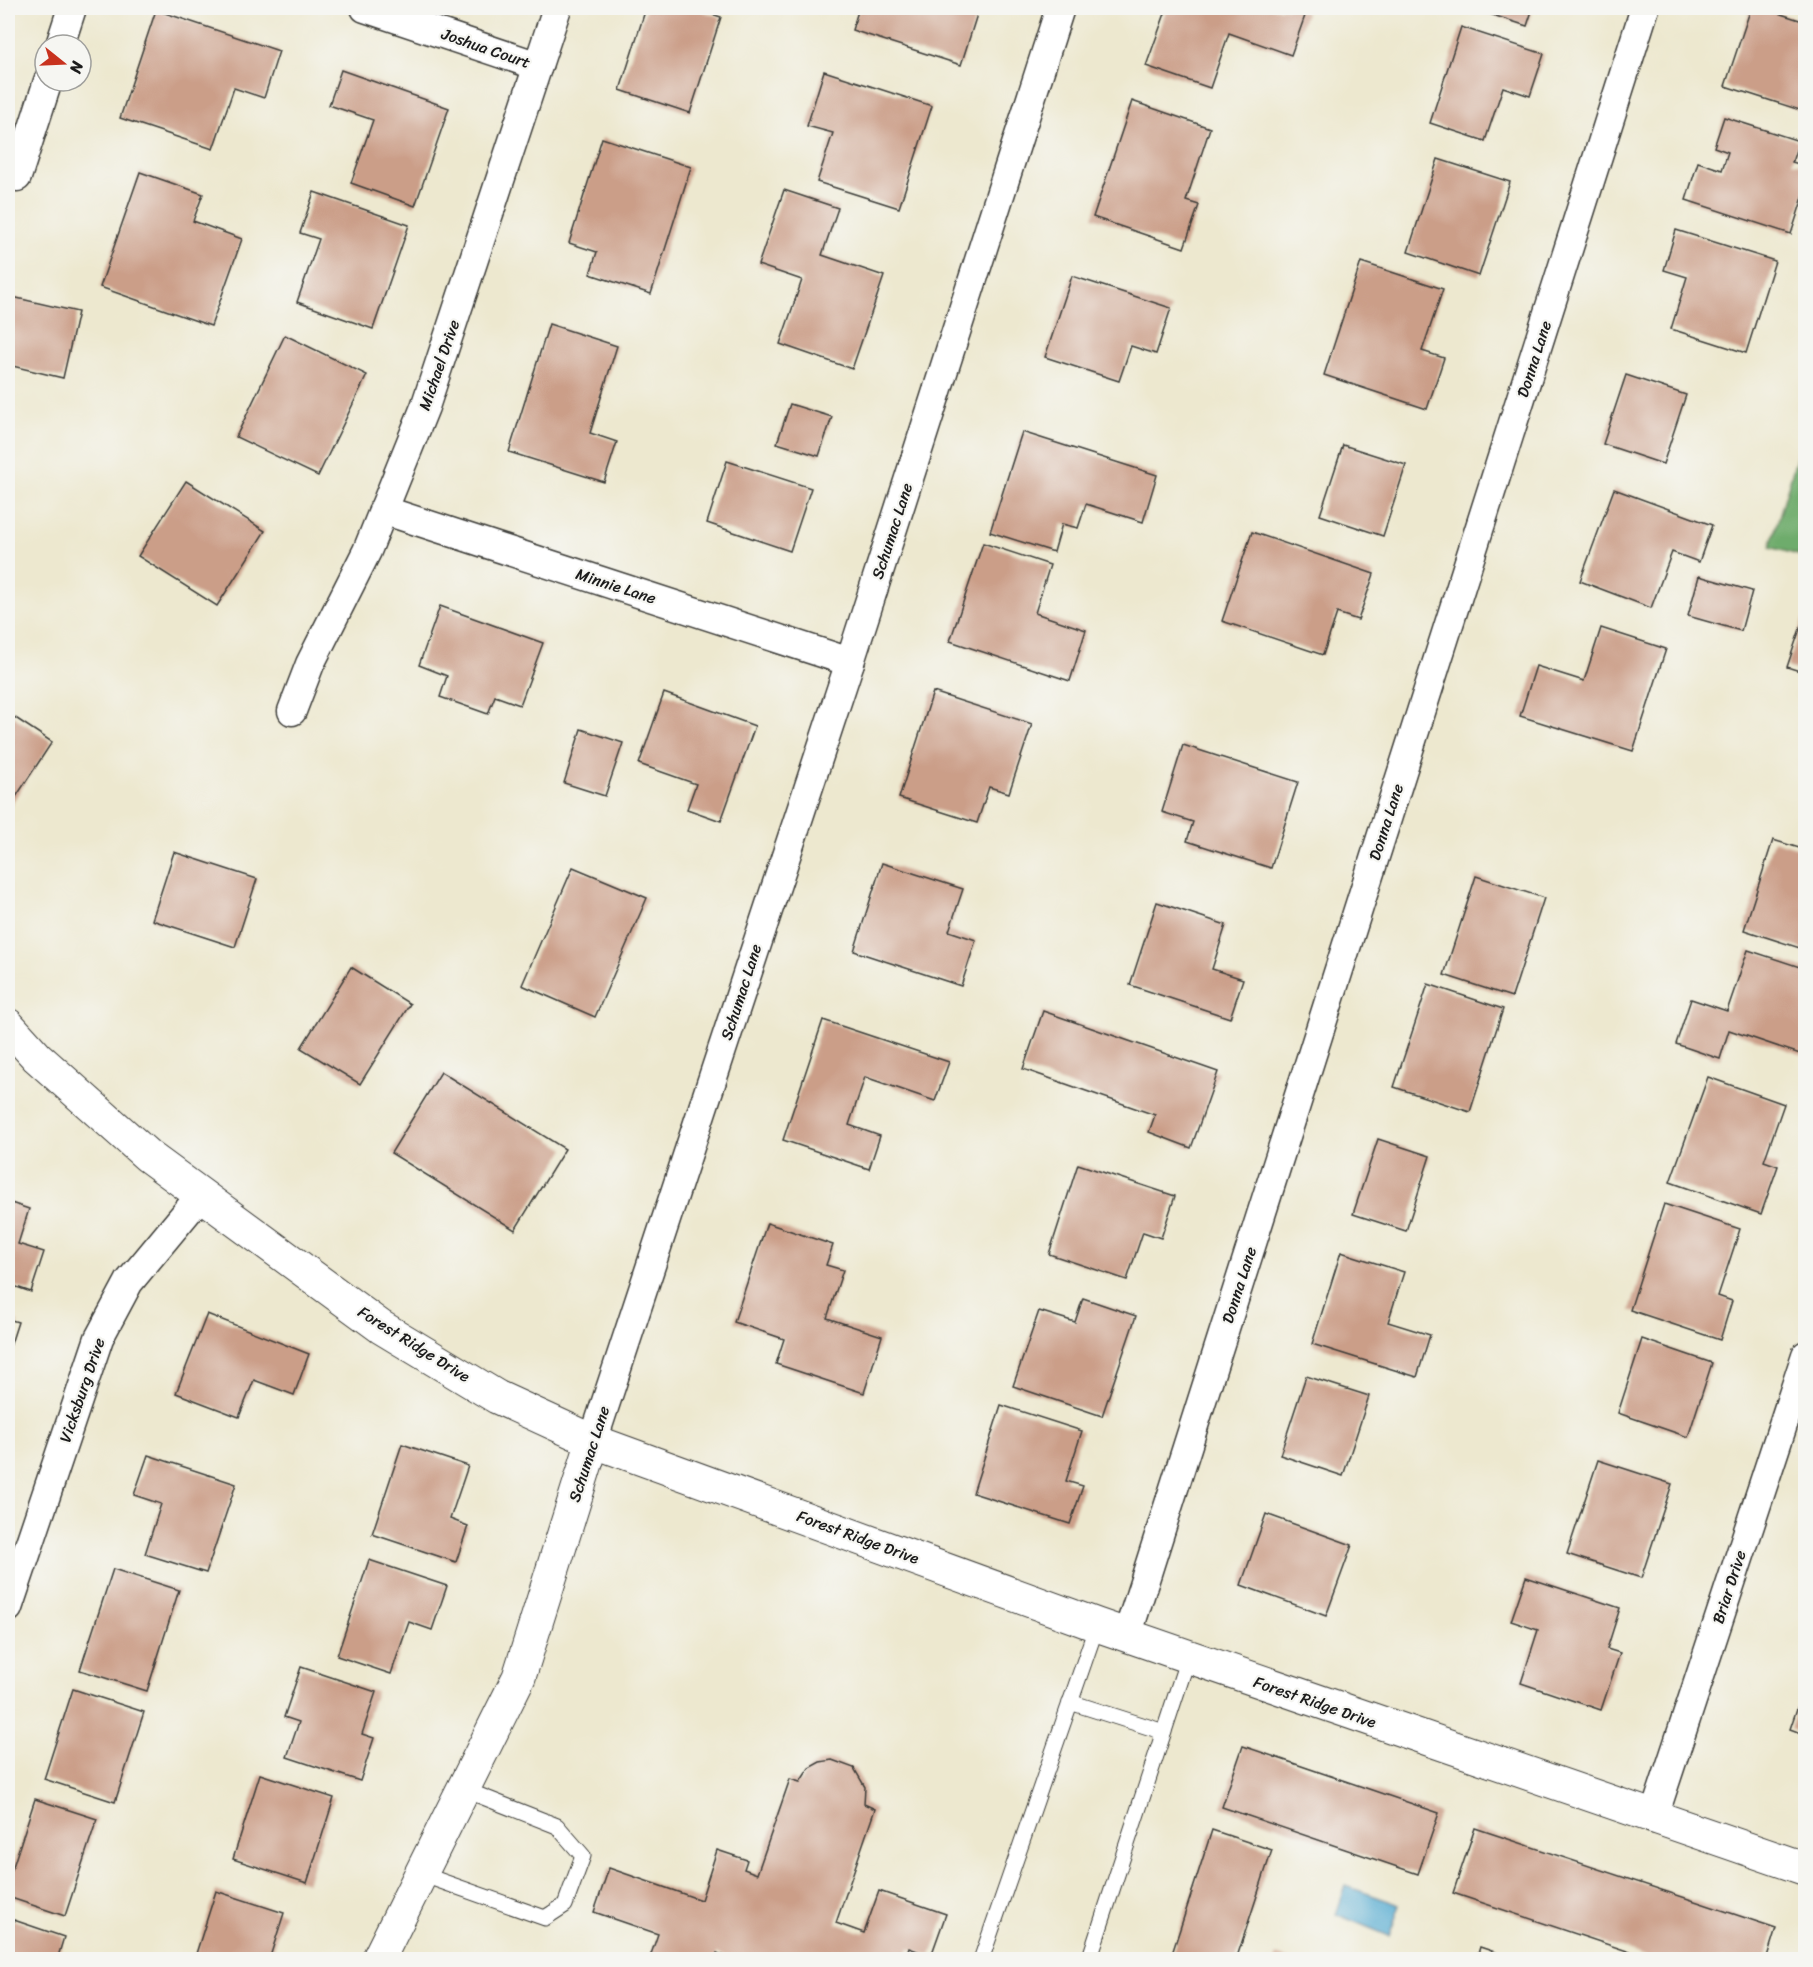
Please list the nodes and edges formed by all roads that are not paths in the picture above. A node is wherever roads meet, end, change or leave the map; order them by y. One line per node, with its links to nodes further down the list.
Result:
1 (72, 8): 6 (street)
2 (365, 8): 7 (street, Joshua Court)
3 (557, 8): 7 (street, Michael Drive)
4 (1060, 8): 11 (street, Schumac Lane)
5 (1645, 8): 19 (street, Donna Lane)
6 (64, 33)
7 (538, 66): 10 (street, Michael Drive)
8 (44, 93): 9 (street)
9 (17, 177)
10 (382, 510): 11 (street, Minnie Lane); 12 (street, Michael Drive)
11 (850, 662): 16 (street, Schumac Lane)
12 (292, 711)
13 (8, 1025): 14 (main road, Forest Ridge Drive)
14 (201, 1195): 16 (main road, Forest Ridge Drive); 17 (street, Vicksburg Drive)
15 (1806, 1355): 24 (street, Briar Drive)
16 (592, 1441): 18 (main road, Forest Ridge Drive); 23 (main road, Schumac Lane)
17 (8, 1608)
18 (1097, 1625): 19 (main road, Forest Ridge Drive); 21 (lane)
19 (1127, 1636): 20 (main road, Forest Ridge Drive)
20 (1188, 1658): 22 (lane); 24 (main road, Forest Ridge Drive)
21 (1070, 1702): 22 (lane); 28 (lane)
22 (1164, 1732): 29 (lane)
23 (463, 1788): 26 (main road, Schumac Lane); 26 (lane)
24 (1653, 1819): 25 (main road, Forest Ridge Drive)
25 (1806, 1869)
26 (421, 1874): 27 (main road, Schumac Lane)
27 (378, 1959)
28 (981, 1959)
29 (1089, 1959)

